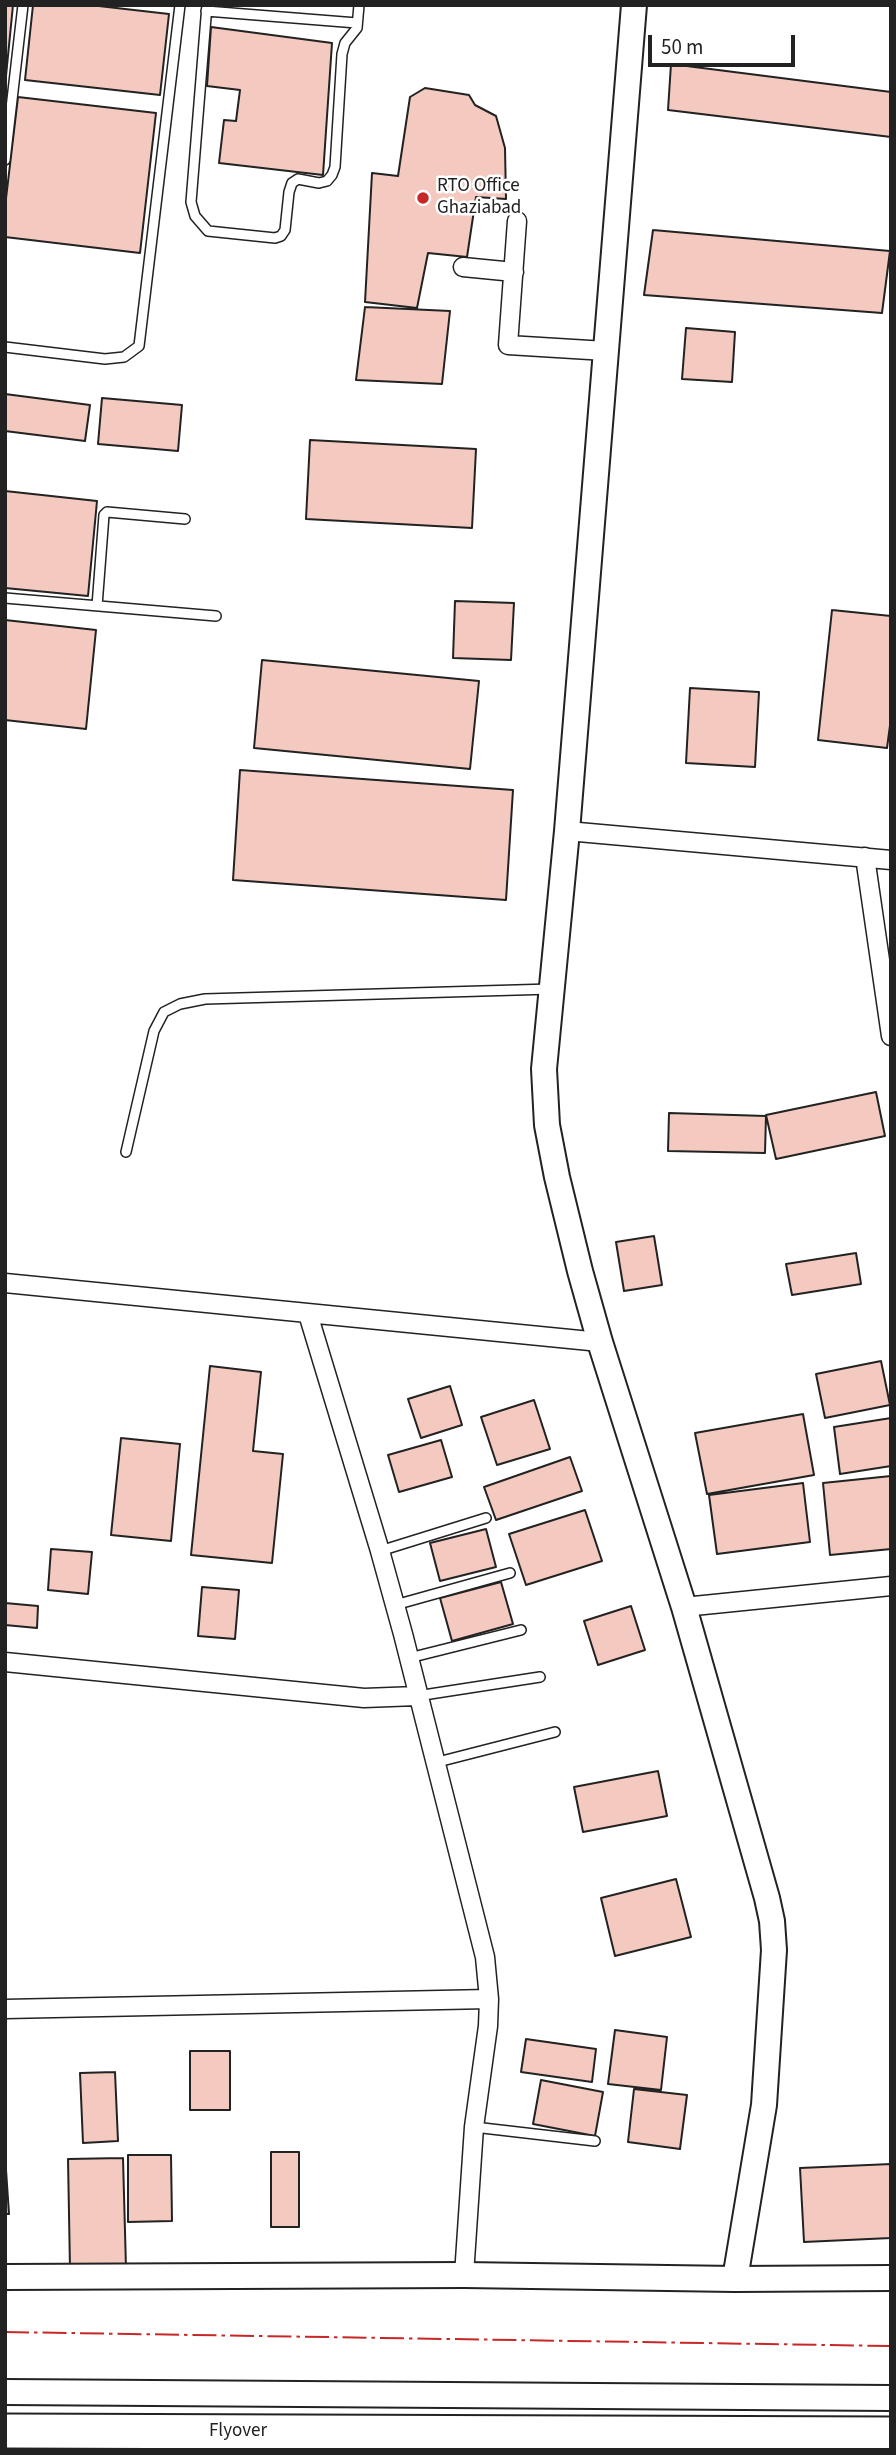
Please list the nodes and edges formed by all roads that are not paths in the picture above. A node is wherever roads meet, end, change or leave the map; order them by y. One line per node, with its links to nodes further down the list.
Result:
1 (23, 5): 7 (lane)
2 (180, 5): 11 (lane)
3 (359, 5): 6 (lane)
4 (634, 5): 12 (street)
5 (207, 8): 6 (lane); 6 (lane)
6 (357, 23)
7 (5, 160)
8 (517, 221): 10 (street)
9 (463, 267): 10 (street)
10 (514, 272): 12 (street)
11 (5, 347)
12 (606, 351): 17 (street)
13 (185, 519): 15 (lane)
14 (5, 598): 15 (lane)
15 (97, 606): 16 (lane)
16 (216, 616)
17 (566, 831): 18 (street); 20 (street)
18 (865, 857): 19 (street); 21 (street)
19 (891, 860)
20 (553, 989): 22 (lane); 25 (street)
21 (891, 1036)
22 (127, 1152)
23 (5, 1283): 24 (street)
24 (308, 1314): 25 (street); 27 (street)
25 (600, 1342): 31 (street)
26 (486, 1518): 27 (lane)
27 (380, 1551): 30 (street)
28 (510, 1573): 30 (lane)
29 (891, 1587): 31 (street)
30 (395, 1605): 33 (street)
31 (684, 1607): 46 (street)
32 (521, 1630): 33 (lane)
33 (409, 1658): 36 (street)
34 (5, 1662): 36 (street)
35 (540, 1677): 36 (lane)
36 (417, 1696): 38 (street)
37 (555, 1731): 38 (lane)
38 (434, 1763): 39 (street)
39 (489, 1999): 40 (street); 41 (street)
40 (5, 2009)
41 (474, 2127): 42 (lane); 43 (street)
42 (595, 2141)
43 (464, 2275): 44 (street); 46 (street)
44 (5, 2277)
45 (891, 2278): 46 (street)
46 (735, 2279)
47 (5, 2392): 48 (street)
48 (886, 2398)
49 (5, 2431): 50 (highway, Flyover)
50 (891, 2434)

